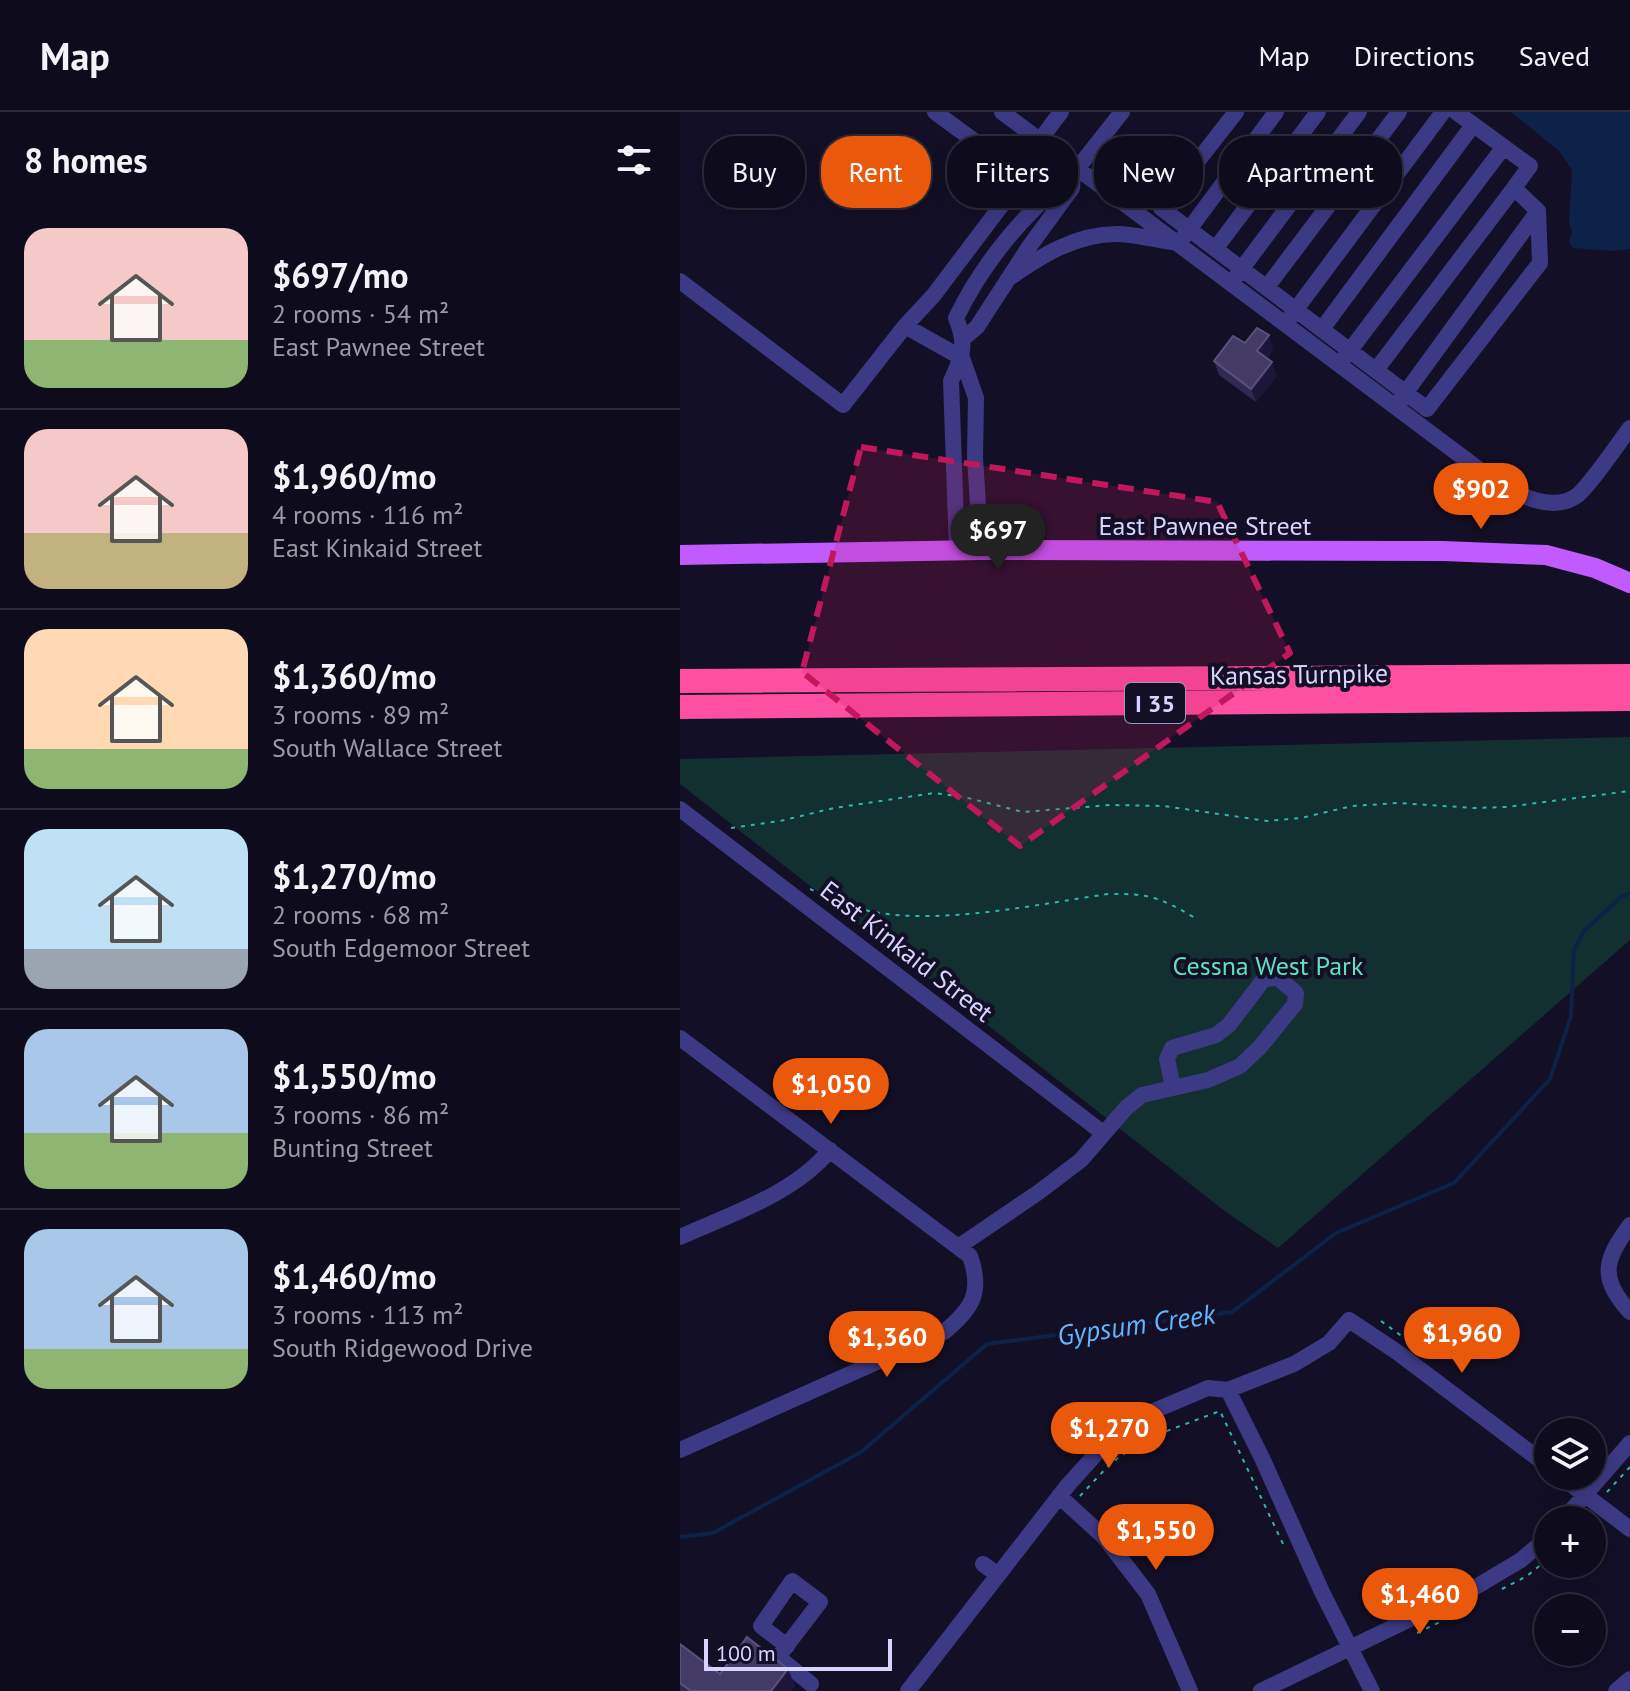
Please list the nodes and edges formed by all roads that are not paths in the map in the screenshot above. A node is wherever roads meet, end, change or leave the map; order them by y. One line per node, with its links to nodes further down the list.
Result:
1 (935, 112): 32 (street)
2 (1002, 112): 13 (street)
3 (1061, 112): 14 (street)
4 (1122, 112): 16 (street)
5 (1236, 112): 22 (street)
6 (1276, 112): 22 (street)
7 (1318, 112): 24 (street)
8 (1359, 112): 25 (street)
9 (1399, 112): 29 (street)
10 (1443, 112): 30 (street)
11 (1456, 112): 12 (street)
12 (1473, 125): 15 (street); 33 (street)
13 (1035, 136)
14 (1043, 136)
15 (1503, 148): 18 (street); 35 (street)
16 (1078, 167)
17 (1078, 173): 23 (street)
18 (1514, 188): 21 (street); 38 (street)
19 (1033, 208): 34 (street)
20 (1058, 208): 26 (street)
21 (1538, 211): 39 (street); 39 (street)
22 (1190, 228): 23 (street); 24 (street)
23 (1179, 243): 26 (street); 28 (street)
24 (1216, 248): 25 (street)
25 (1243, 268): 28 (street); 29 (street)
26 (1008, 279): 34 (street)
27 (680, 281): 32 (street)
28 (1232, 283): 31 (street)
29 (1267, 287): 30 (street)
30 (1296, 309): 31 (street); 33 (street)
31 (1285, 324): 37 (street)
32 (905, 326): 36 (street)
33 (1322, 329): 35 (street)
34 (964, 338): 36 (street)
35 (1350, 351): 37 (street); 38 (street)
36 (962, 358): 41 (street); 42 (street)
37 (1340, 365): 39 (street)
38 (1376, 370): 39 (street)
39 (1400, 400): 40 (street)
40 (1630, 428)
41 (981, 550): 42 (main road, East Pawnee Street); 44 (main road, East Pawnee Street)
42 (957, 551): 43 (main road, East Pawnee Street)
43 (680, 555)
44 (1630, 583)
45 (1630, 676): 46 (highway, Kansas Turnpike / I 35)
46 (680, 681)
47 (1630, 699): 48 (highway, Kansas Turnpike / I 35)
48 (680, 707)
49 (680, 809): 52 (street, East Kinkaid Street)
50 (680, 1038): 53 (street)
51 (1173, 1087): 51 (street); 52 (street)
52 (1103, 1133): 56 (street)
53 (830, 1150): 55 (street); 56 (street)
54 (1630, 1225): 57 (street)
55 (680, 1237)
56 (958, 1247): 60 (street)
57 (1630, 1312)
58 (1228, 1390): 61 (street); 63 (street); 71 (street)
59 (1630, 1443): 64 (street)
60 (680, 1450)
61 (1534, 1455)
62 (1578, 1490): 64 (street)
63 (1064, 1491): 69 (street); 75 (street)
64 (1585, 1495): 65 (street); 66 (street)
65 (1575, 1506)
66 (1630, 1529)
67 (1534, 1549): 71 (street)
68 (983, 1564): 69 (street)
69 (998, 1575): 74 (street)
70 (787, 1646): 73 (street)
71 (1350, 1647): 76 (street); 77 (street)
72 (1630, 1679): 78 (street)
73 (813, 1689)
74 (908, 1691)
75 (1190, 1691)
76 (1261, 1691)
77 (1372, 1691)
78 (1616, 1691)

